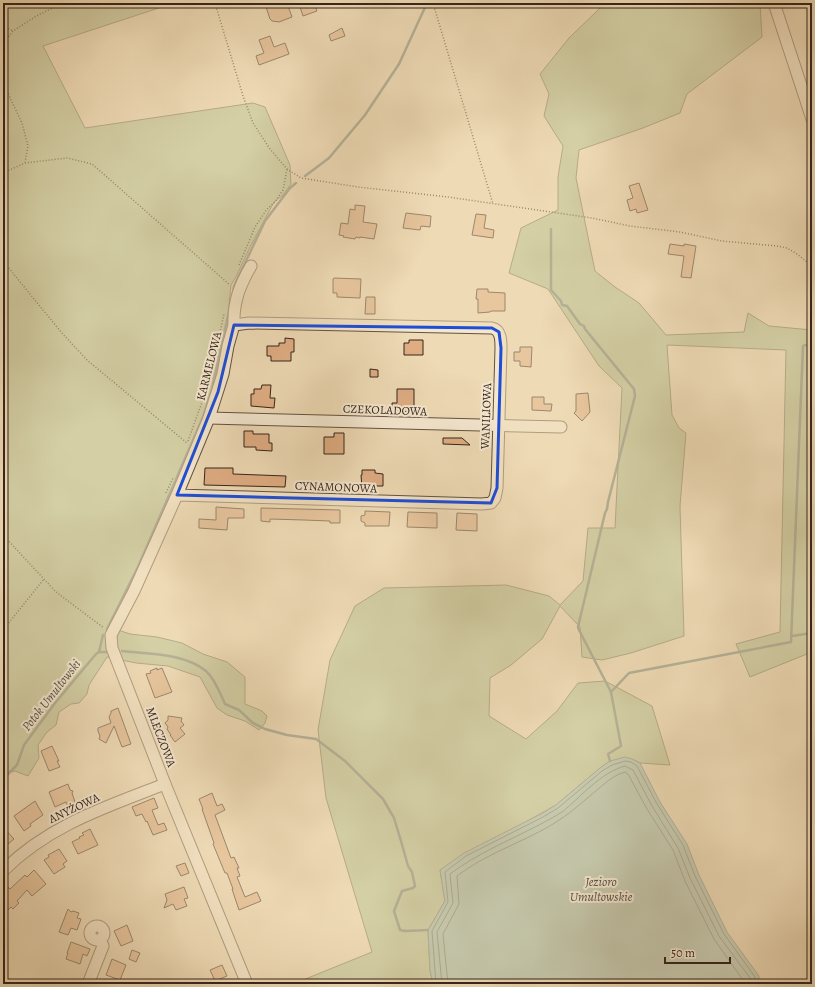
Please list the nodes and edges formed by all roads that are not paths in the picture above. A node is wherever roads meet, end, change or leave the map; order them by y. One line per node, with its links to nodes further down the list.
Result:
1 (774, 3): 2 (street)
2 (812, 119)
3 (251, 266): 4 (street)
4 (234, 325): 5 (street, KARMELOWA); 6 (street, KARMELOWA)
5 (498, 332): 7 (street, WANILIOWA)
6 (209, 418): 7 (street, CZEKOLADOWA); 9 (street, KARMELOWA)
7 (500, 426): 8 (street, CZEKOLADOWA); 10 (street, WANILIOWA)
8 (561, 427)
9 (177, 495): 10 (street, CYNAMONOWA); 11 (street, KARMELOWA)
10 (494, 501)
11 (111, 635): 12 (street, MLECZOWA)
12 (165, 784): 13 (street, ANYŻOWA); 16 (street, MLECZOWA)
13 (3, 871)
14 (100, 940): 15 (street)
15 (88, 984)
16 (247, 984)

